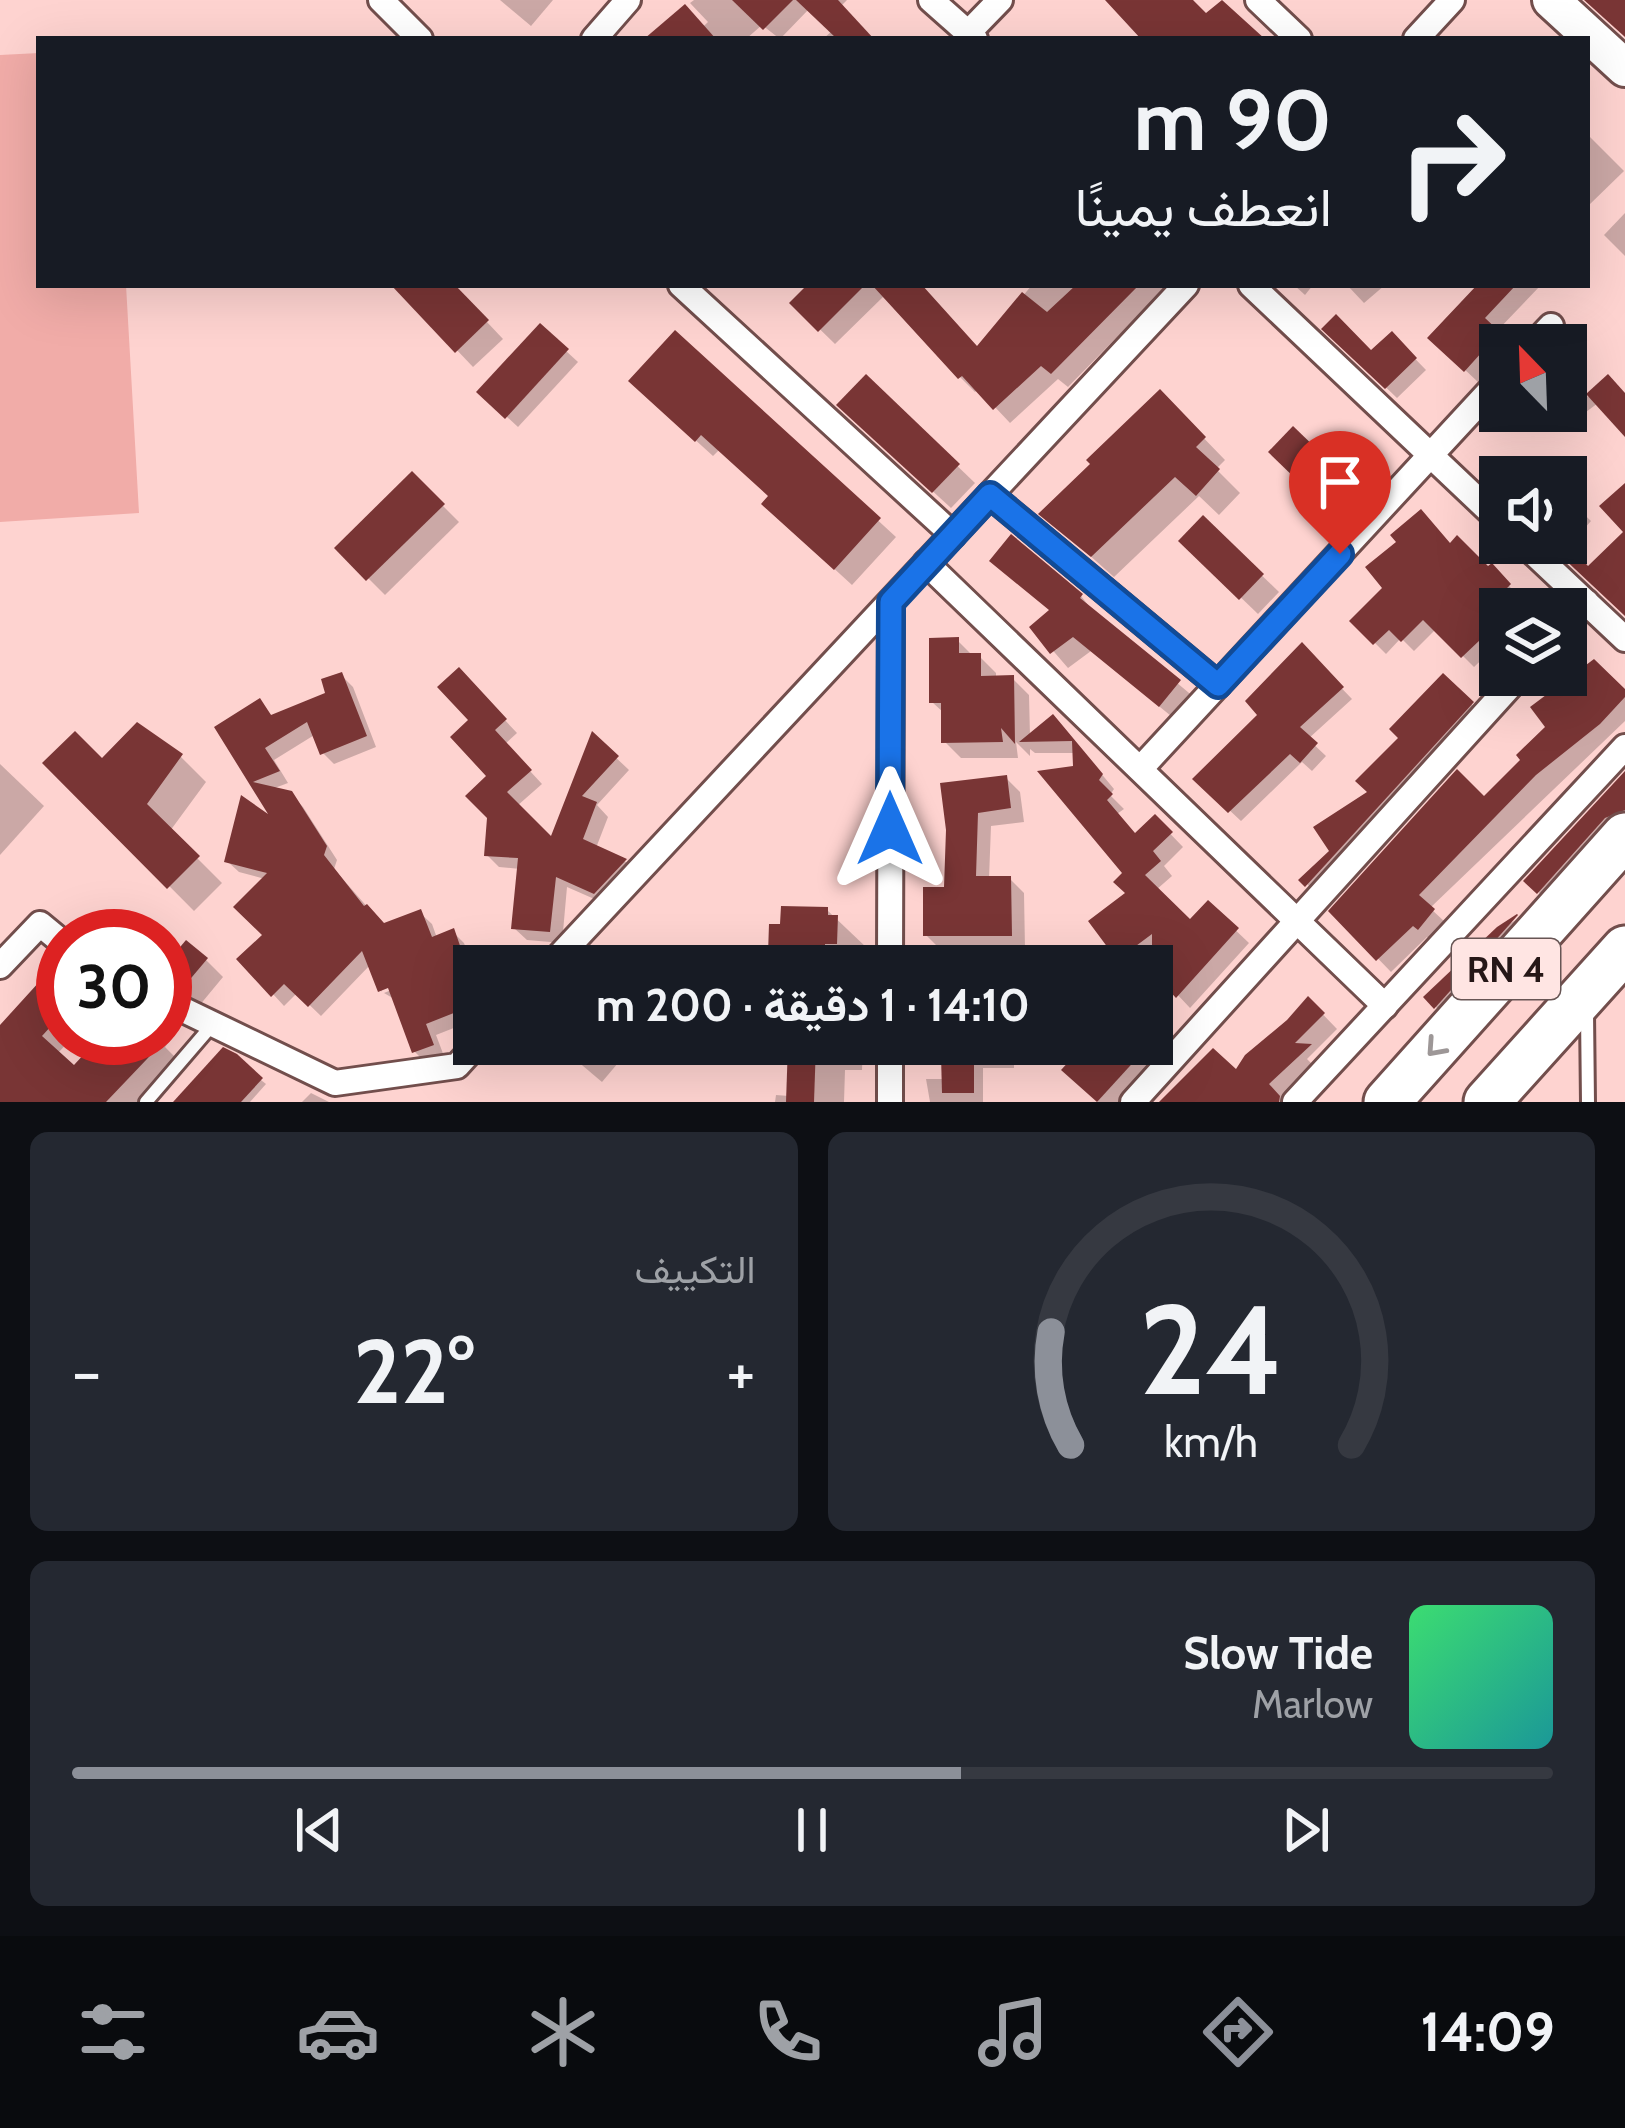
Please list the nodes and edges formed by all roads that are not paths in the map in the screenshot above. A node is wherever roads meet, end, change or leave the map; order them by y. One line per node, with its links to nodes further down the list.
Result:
1 (381, 0): 8 (street)
2 (628, 0): 9 (street)
3 (932, 0): 10 (street)
4 (1000, 0): 10 (street)
5 (1258, 0): 11 (street)
6 (1452, 0): 12 (street)
7 (1551, 0): 13 (main road)
8 (417, 36)
9 (597, 36)
10 (972, 36)
11 (1296, 36)
12 (1419, 36)
13 (1625, 68)
14 (684, 288): 21 (street)
15 (1183, 288): 19 (street)
16 (1254, 288): 18 (street)
17 (1479, 403): 18 (street)
18 (1431, 455): 20 (street); 28 (street)
19 (990, 495): 21 (street); 28 (street)
20 (1479, 501)
21 (953, 535): 22 (street)
22 (926, 563): 25 (street); 31 (street)
23 (1545, 564): 24 (street)
24 (1571, 588)
25 (891, 602): 35 (street); 36 (street)
26 (1587, 603): 27 (street)
27 (1625, 639)
28 (1218, 685): 31 (street)
29 (1501, 696): 33 (street)
30 (1625, 747): 40 (street)
31 (1141, 768): 33 (street)
32 (1625, 836): 49 (highway, RN 4, one-way to 49)
33 (1297, 920): 40 (street); 47 (street)
34 (36, 928): 38 (street)
35 (570, 945)
36 (890, 945)
37 (1625, 949): 39 (highway, RN 4)
38 (0, 966)
39 (1587, 992): 50 (highway, RN 4); 51 (lane)
40 (1384, 1006): 48 (street)
41 (192, 1014): 42 (street)
42 (213, 1024): 43 (street); 45 (lane)
43 (458, 1065)
44 (890, 1065): 46 (street)
45 (146, 1102)
46 (890, 1102)
47 (1132, 1102)
48 (1295, 1102)
49 (1387, 1102)
50 (1487, 1102)
51 (1588, 1102)

